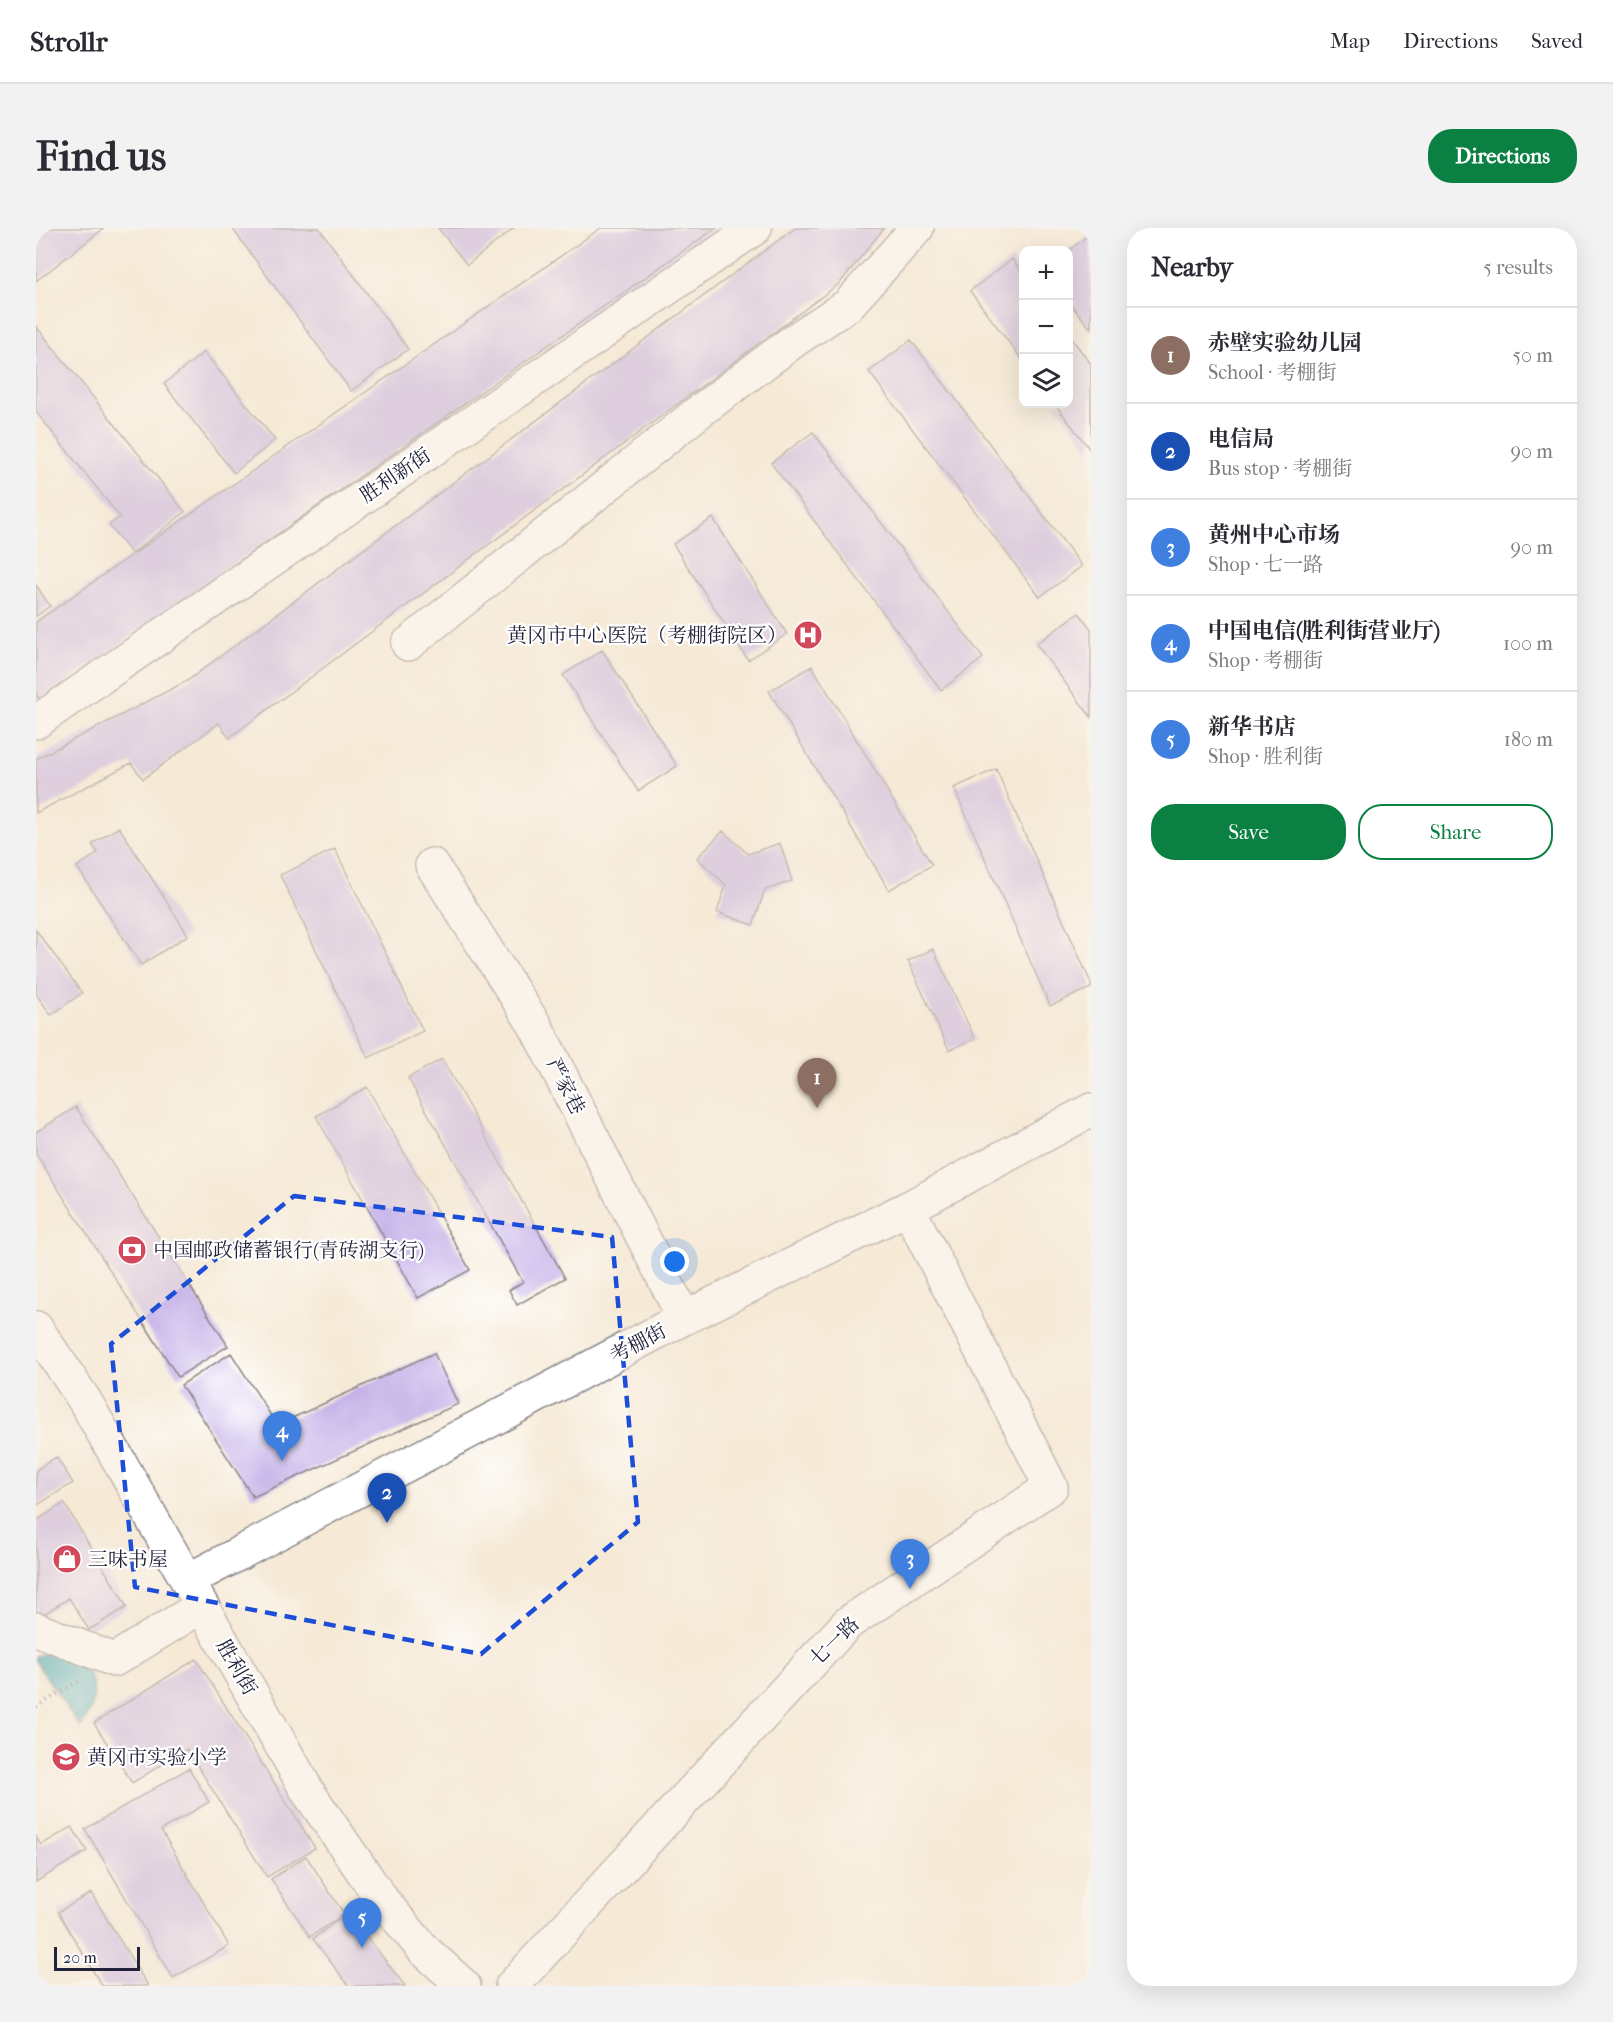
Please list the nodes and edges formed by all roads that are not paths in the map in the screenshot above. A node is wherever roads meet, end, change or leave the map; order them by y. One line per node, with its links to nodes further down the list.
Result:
1 (755, 228): 4 (street, 胜利新街)
2 (917, 228): 3 (street)
3 (408, 644)
4 (36, 722)
5 (432, 865): 8 (street, 严家巷)
6 (1091, 1110): 7 (street, 考棚街)
7 (908, 1208): 8 (street, 考棚街); 13 (street, 七一路)
8 (684, 1318): 10 (street, 考棚街)
9 (36, 1328): 10 (street, 胜利街)
10 (195, 1593): 11 (street, 考棚街); 12 (street, 胜利街)
11 (36, 1629)
12 (465, 1986)
13 (512, 1986)

